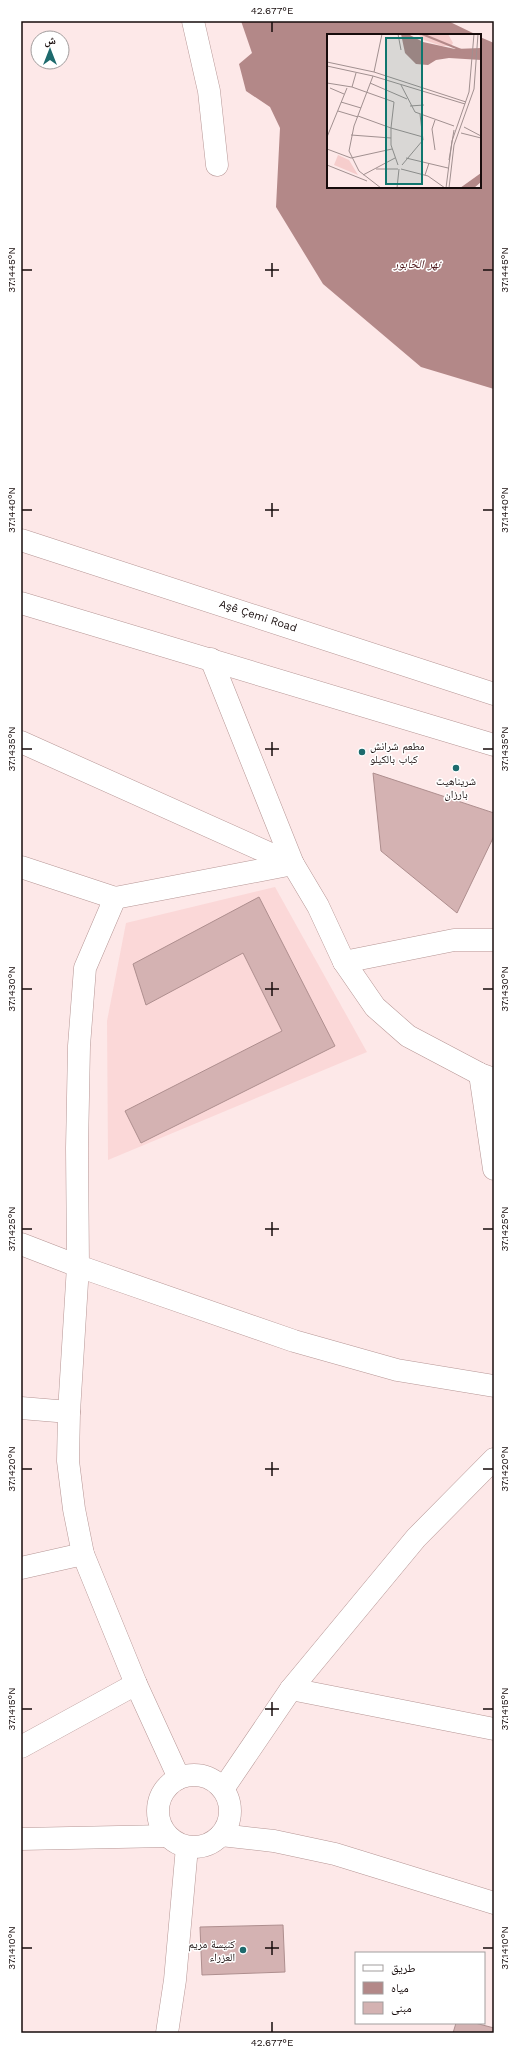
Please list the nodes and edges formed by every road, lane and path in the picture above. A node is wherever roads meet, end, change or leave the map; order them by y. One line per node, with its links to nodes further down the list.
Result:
1 (193, 21): 2 (street)
2 (217, 165)
3 (21, 540): 6 (street, Aşê Çemi Road)
4 (21, 603): 5 (street)
5 (211, 659): 8 (street); 9 (street)
6 (494, 694)
7 (21, 742): 9 (street)
8 (494, 746)
9 (294, 864): 11 (street); 13 (street)
10 (21, 867): 11 (street)
11 (115, 898): 17 (street)
12 (494, 940): 13 (street)
13 (344, 962): 14 (street)
14 (487, 1077): 15 (street)
15 (494, 1169)
16 (21, 1244): 17 (street)
17 (78, 1266): 18 (street); 20 (street)
18 (494, 1386)
19 (21, 1408): 20 (street)
20 (69, 1412): 22 (street)
21 (494, 1459): 25 (street)
22 (83, 1554): 23 (street); 24 (street)
23 (21, 1568)
24 (136, 1684): 27 (street); 28 (street)
25 (291, 1690): 26 (street); 29 (street)
26 (494, 1729)
27 (21, 1747)
28 (179, 1778): 29 (street); 31 (street)
29 (223, 1789): 30 (street)
30 (221, 1835): 33 (street); 34 (street)
31 (167, 1836): 32 (street); 33 (street)
32 (21, 1839)
33 (187, 1847): 35 (street)
34 (494, 1903)
35 (167, 2033)

